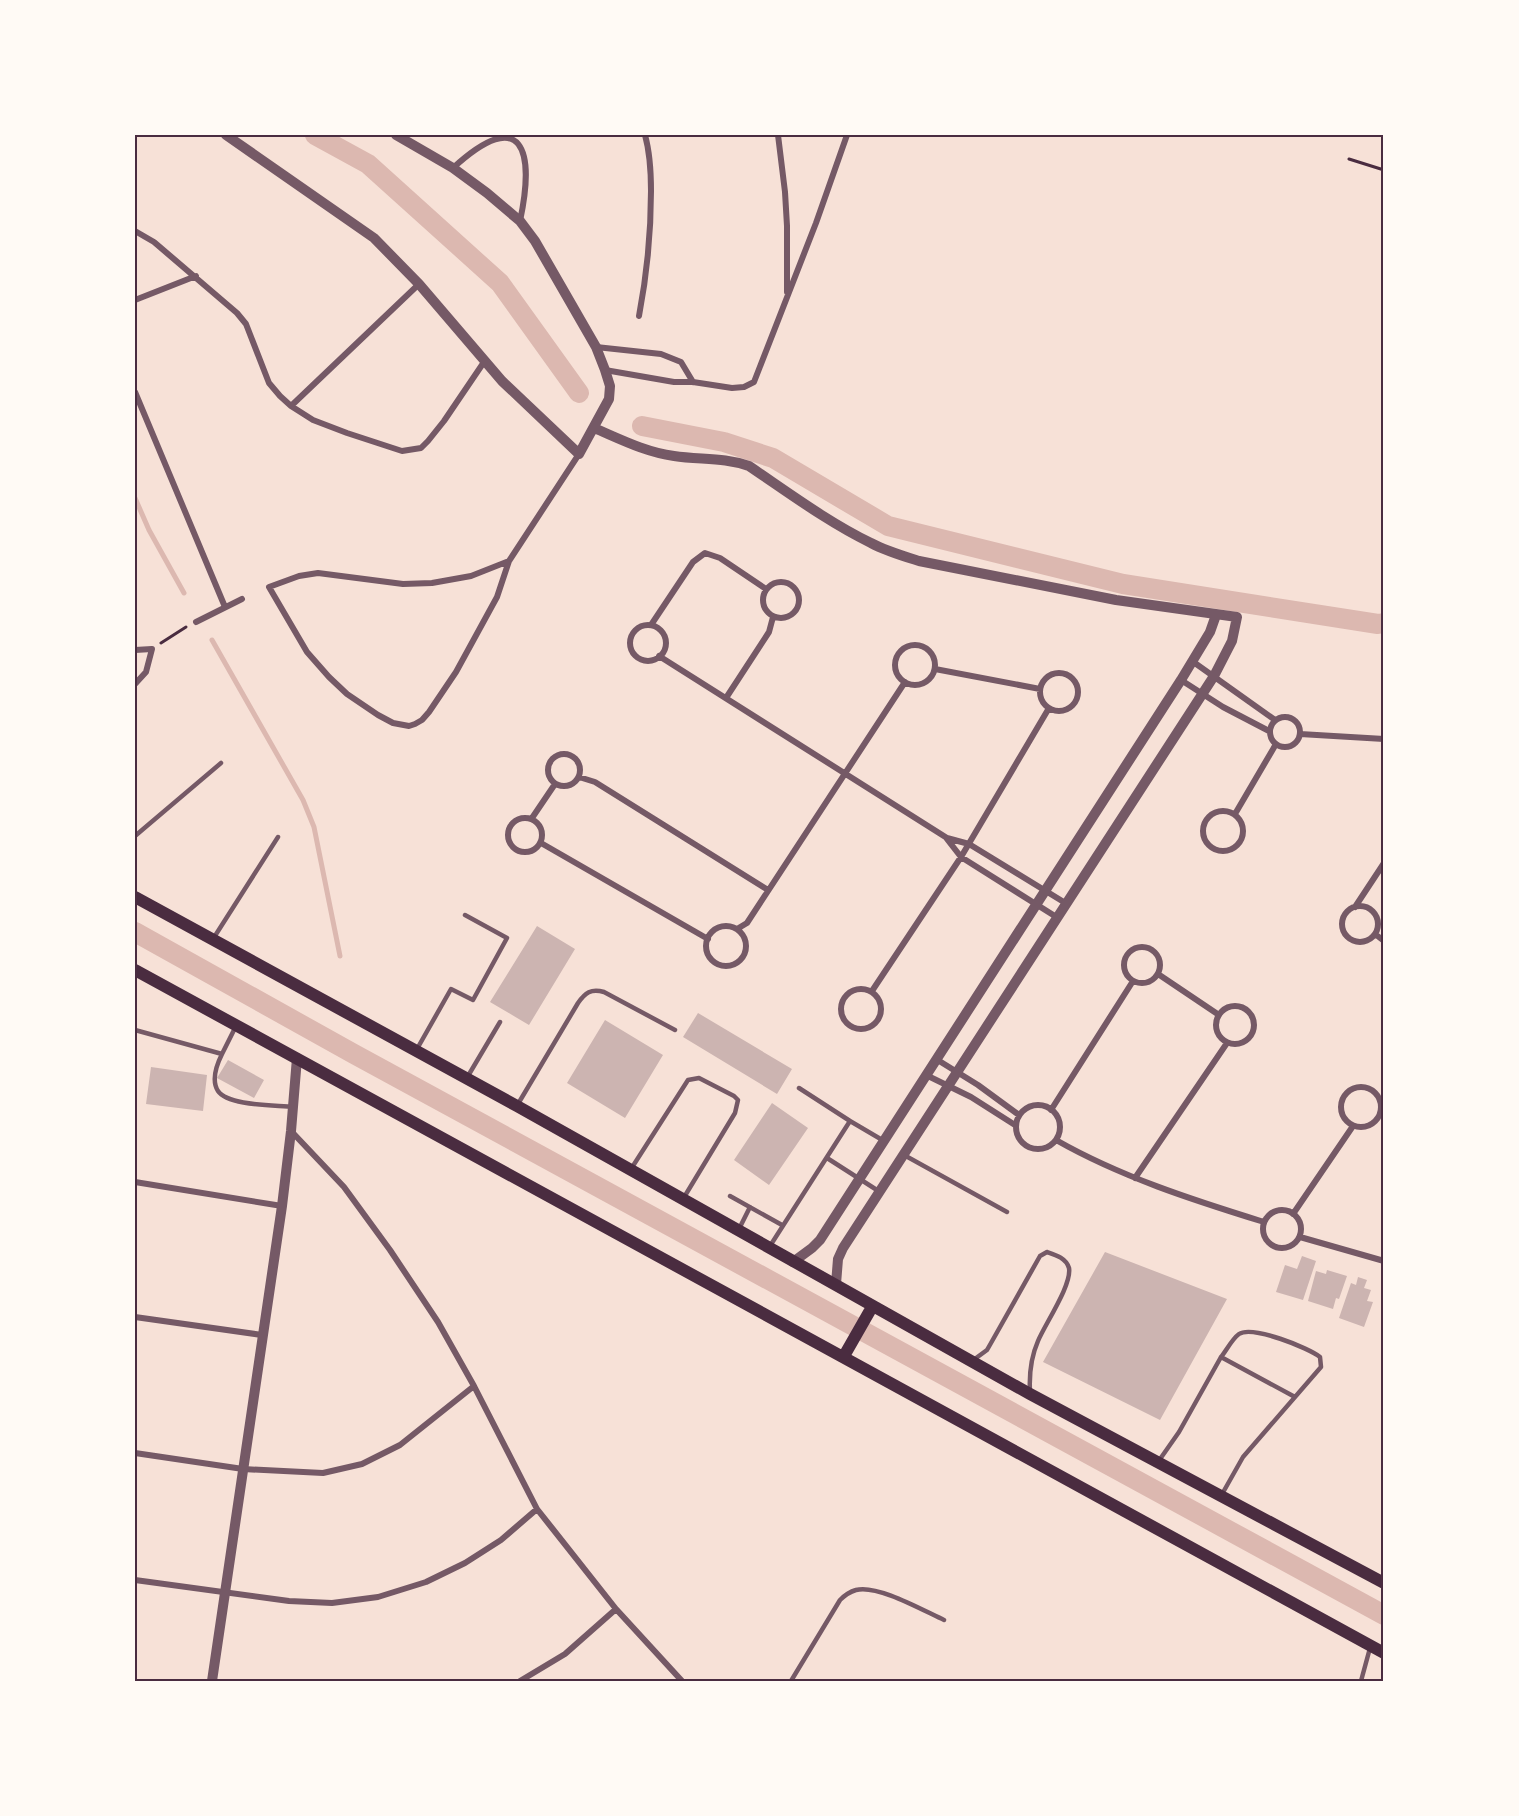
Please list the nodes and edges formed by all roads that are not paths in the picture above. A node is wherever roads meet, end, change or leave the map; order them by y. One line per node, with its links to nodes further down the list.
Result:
1 (226, 135): 10 (street)
2 (396, 135): 6 (street)
3 (645, 135): 13 (street)
4 (778, 135): 11 (street)
5 (847, 135): 11 (street)
6 (453, 168): 7 (street); 7 (street)
7 (520, 221): 14 (street)
8 (135, 231): 9 (street)
9 (196, 276): 12 (street); 19 (street)
10 (419, 284): 15 (street); 19 (street)
11 (787, 296): 17 (street)
12 (135, 300)
13 (639, 316)
14 (596, 347): 16 (street); 17 (street)
15 (484, 362): 19 (street); 21 (street)
16 (605, 370): 17 (street); 20 (street)
17 (693, 382)
18 (135, 392): 25 (street)
19 (291, 406)
20 (594, 428): 21 (street); 26 (street)
21 (579, 454): 22 (street)
22 (509, 561): 22 (street)
23 (766, 589): 27 (street); 27 (street); 29 (street)
24 (242, 599): 25 (street)
25 (225, 607): 28 (street)
26 (1216, 615): 32 (street); 34 (street)
27 (773, 617): 40 (street)
28 (196, 622)
29 (651, 624): 31 (street); 31 (street)
30 (135, 650): 37 (street)
31 (659, 656): 40 (street)
32 (1192, 661): 34 (street); 35 (street)
33 (935, 669): 36 (street); 36 (street); 38 (street)
34 (1214, 676): 39 (street); 42 (street)
35 (1181, 680): 39 (street); 61 (street)
36 (905, 682): 48 (street)
37 (135, 684)
38 (1040, 689): 41 (street); 41 (street)
39 (1202, 694): 43 (street); 64 (street)
40 (726, 698): 48 (street)
41 (1049, 708): 57 (street)
42 (1275, 720): 43 (street); 44 (street)
43 (1269, 731): 46 (street)
44 (1300, 734): 45 (street); 46 (street)
45 (1384, 739)
46 (1276, 744): 51 (street)
47 (221, 763): 53 (lane)
48 (846, 774): 55 (street); 60 (street)
49 (579, 777): 50 (street); 50 (street); 60 (street)
50 (555, 784): 52 (street)
51 (1235, 814): 51 (street)
52 (532, 818): 56 (street); 56 (street)
53 (135, 836)
54 (278, 837): 70 (lane)
55 (947, 838): 57 (street); 58 (street)
56 (541, 843): 71 (street)
57 (969, 844): 58 (street); 61 (street)
58 (961, 857): 63 (street); 76 (street)
59 (1384, 864): 65 (street)
60 (768, 890): 68 (street)
61 (1044, 890): 63 (street); 64 (street)
62 (135, 897): 70 (main road)
63 (1035, 904): 67 (street); 86 (street)
64 (1067, 904): 67 (street)
65 (1355, 907): 69 (street); 69 (street)
66 (465, 915): 83 (lane)
67 (1058, 918): 87 (street)
68 (737, 929): 71 (street); 71 (street)
69 (1375, 934): 72 (street)
70 (213, 939): 83 (main road)
71 (708, 939)
72 (1384, 941)
73 (135, 970): 79 (main road)
74 (1158, 974): 75 (street); 75 (street); 77 (street)
75 (1133, 981): 94 (street)
76 (872, 991): 76 (street)
77 (1219, 1014): 82 (street); 82 (street)
78 (500, 1022): 89 (lane)
79 (236, 1026): 84 (lane); 85 (main road)
80 (675, 1029): 92 (lane)
81 (135, 1030): 84 (lane)
82 (1227, 1043): 105 (street)
83 (416, 1051): 89 (main road)
84 (222, 1054): 93 (lane)
85 (297, 1058): 93 (street); 126 (main road)
86 (936, 1059): 87 (street); 88 (street)
87 (958, 1072): 90 (street); 95 (street)
88 (926, 1075): 90 (street); 101 (street)
89 (466, 1079): 92 (main road)
90 (949, 1087): 97 (street); 102 (street)
91 (799, 1088): 96 (lane)
92 (517, 1106): 104 (main road)
93 (293, 1107): 99 (street)
94 (1051, 1110): 95 (street); 100 (street)
95 (1019, 1115): 97 (street)
96 (850, 1121): 101 (lane); 103 (lane)
97 (1015, 1125): 100 (street)
98 (1353, 1126): 98 (street); 114 (street)
99 (291, 1131): 111 (street); 129 (street)
100 (1056, 1140): 105 (street)
101 (884, 1141): 106 (street)
102 (904, 1155): 108 (street); 113 (lane)
103 (827, 1158): 106 (lane); 116 (lane)
104 (630, 1170): 110 (main road); 110 (lane)
105 (1135, 1178): 115 (street)
106 (860, 1179): 108 (lane); 121 (street)
107 (135, 1182): 111 (street)
108 (880, 1192): 122 (street)
109 (730, 1196): 112 (lane)
110 (683, 1199): 117 (main road)
111 (282, 1206): 125 (street)
112 (750, 1207): 116 (lane); 117 (lane)
113 (1007, 1212)
114 (1293, 1214): 115 (street); 118 (street)
115 (1264, 1222): 118 (street)
116 (782, 1225): 119 (lane)
117 (737, 1231): 119 (main road)
118 (1300, 1237): 120 (street)
119 (768, 1249): 121 (main road)
120 (1384, 1261)
121 (793, 1262): 122 (main road)
122 (836, 1284): 123 (main road)
123 (868, 1312): 126 (main road); 128 (main road)
124 (135, 1317): 125 (street)
125 (262, 1335): 134 (street)
126 (844, 1356): 142 (main road)
127 (1221, 1357): 131 (lane); 131 (lane); 133 (lane)
128 (972, 1362): 130 (main road); 130 (lane)
129 (474, 1386): 134 (street); 136 (street)
130 (1030, 1394): 133 (main road)
131 (1295, 1397): 135 (lane)
132 (135, 1453): 134 (street)
133 (1157, 1463): 135 (main road)
134 (243, 1469): 139 (street)
135 (1221, 1496): 138 (main road)
136 (537, 1509): 139 (street); 140 (street)
137 (135, 1580): 139 (street)
138 (1384, 1583)
139 (224, 1592): 144 (street)
140 (616, 1608): 145 (street); 146 (street)
141 (945, 1620): 147 (lane)
142 (1371, 1646): 143 (main road); 148 (lane)
143 (1384, 1653)
144 (212, 1681)
145 (520, 1681)
146 (682, 1681)
147 (791, 1681)
148 (1361, 1681)

